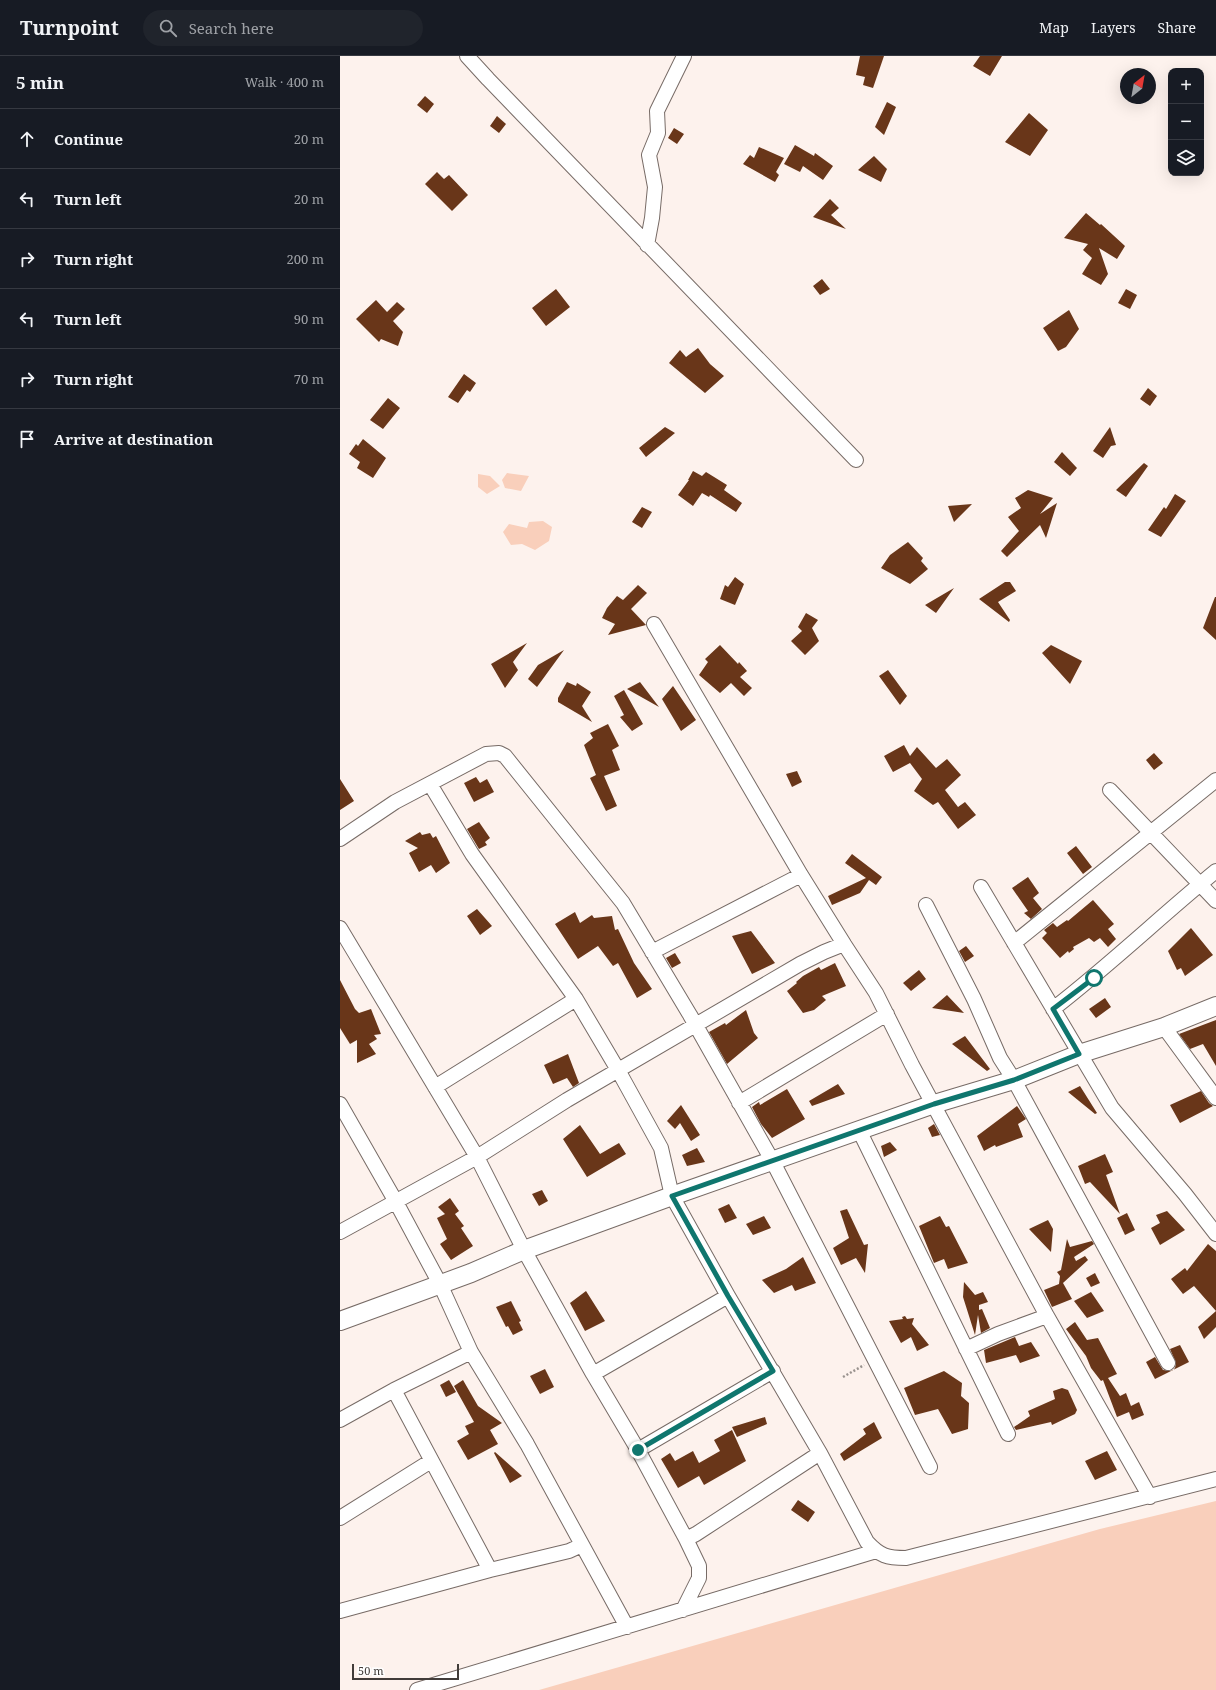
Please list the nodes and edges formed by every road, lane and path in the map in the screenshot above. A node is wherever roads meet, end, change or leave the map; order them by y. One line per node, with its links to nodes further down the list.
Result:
1 (467, 56): 3 (street)
2 (684, 56): 3 (street)
3 (647, 245): 4 (street)
4 (856, 460)
5 (654, 624): 12 (street)
6 (1216, 780): 9 (street)
7 (430, 784): 10 (street); 20 (street); 21 (street)
8 (1110, 790): 9 (street)
9 (1150, 832): 13 (street); 18 (street)
10 (340, 839)
11 (1216, 871): 13 (street)
12 (801, 875): 19 (street); 20 (street)
13 (1201, 884): 15 (street); 23 (street)
14 (981, 887): 18 (street)
15 (1216, 901)
16 (926, 905): 29 (street)
17 (340, 928): 30 (street)
18 (1014, 943): 23 (street)
19 (844, 944): 24 (street); 25 (street)
20 (652, 952): 25 (street)
21 (576, 999): 28 (street); 30 (street)
22 (1216, 1006): 26 (street)
23 (1053, 1009): 27 (street)
24 (887, 1014): 32 (street); 34 (street)
25 (695, 1025): 28 (street); 32 (street)
26 (1164, 1027): 27 (street); 31 (street)
27 (1079, 1054): 29 (street); 41 (street)
28 (618, 1070): 36 (street); 38 (street)
29 (1014, 1080): 34 (street); 50 (street)
30 (435, 1087): 36 (street)
31 (1216, 1098)
32 (739, 1103): 37 (street)
33 (340, 1104): 39 (street)
34 (934, 1104): 35 (street); 45 (street)
35 (859, 1130): 37 (street); 47 (street)
36 (477, 1157): 39 (street); 42 (street)
37 (773, 1162): 38 (street); 49 (street)
38 (672, 1196): 42 (street); 44 (street)
39 (396, 1202): 40 (street); 43 (street)
40 (340, 1232)
41 (1216, 1234)
42 (524, 1250): 43 (street); 52 (street)
43 (440, 1284): 46 (street); 48 (street)
44 (728, 1296): 51 (street); 52 (street)
45 (1047, 1316): 47 (street); 62 (street)
46 (342, 1318)
47 (966, 1349): 56 (street)
48 (472, 1352): 54 (street); 65 (street)
49 (875, 1359): 53 (path); 60 (street)
50 (1168, 1363)
51 (773, 1371): 57 (street); 58 (street)
52 (593, 1374): 57 (street)
53 (843, 1377)
54 (394, 1390): 55 (street); 59 (street)
55 (340, 1420)
56 (1008, 1434)
57 (638, 1450): 64 (street)
58 (820, 1453): 64 (street); 66 (street)
59 (431, 1462): 63 (street); 67 (street)
60 (930, 1467)
61 (1216, 1479): 62 (street)
62 (1150, 1497): 66 (street)
63 (340, 1518)
64 (686, 1539): 68 (street)
65 (582, 1545): 67 (street); 70 (street)
66 (876, 1551): 68 (street)
67 (490, 1570): 69 (street)
68 (683, 1610): 70 (street)
69 (340, 1611)
70 (627, 1627): 71 (street)
71 (417, 1690)

